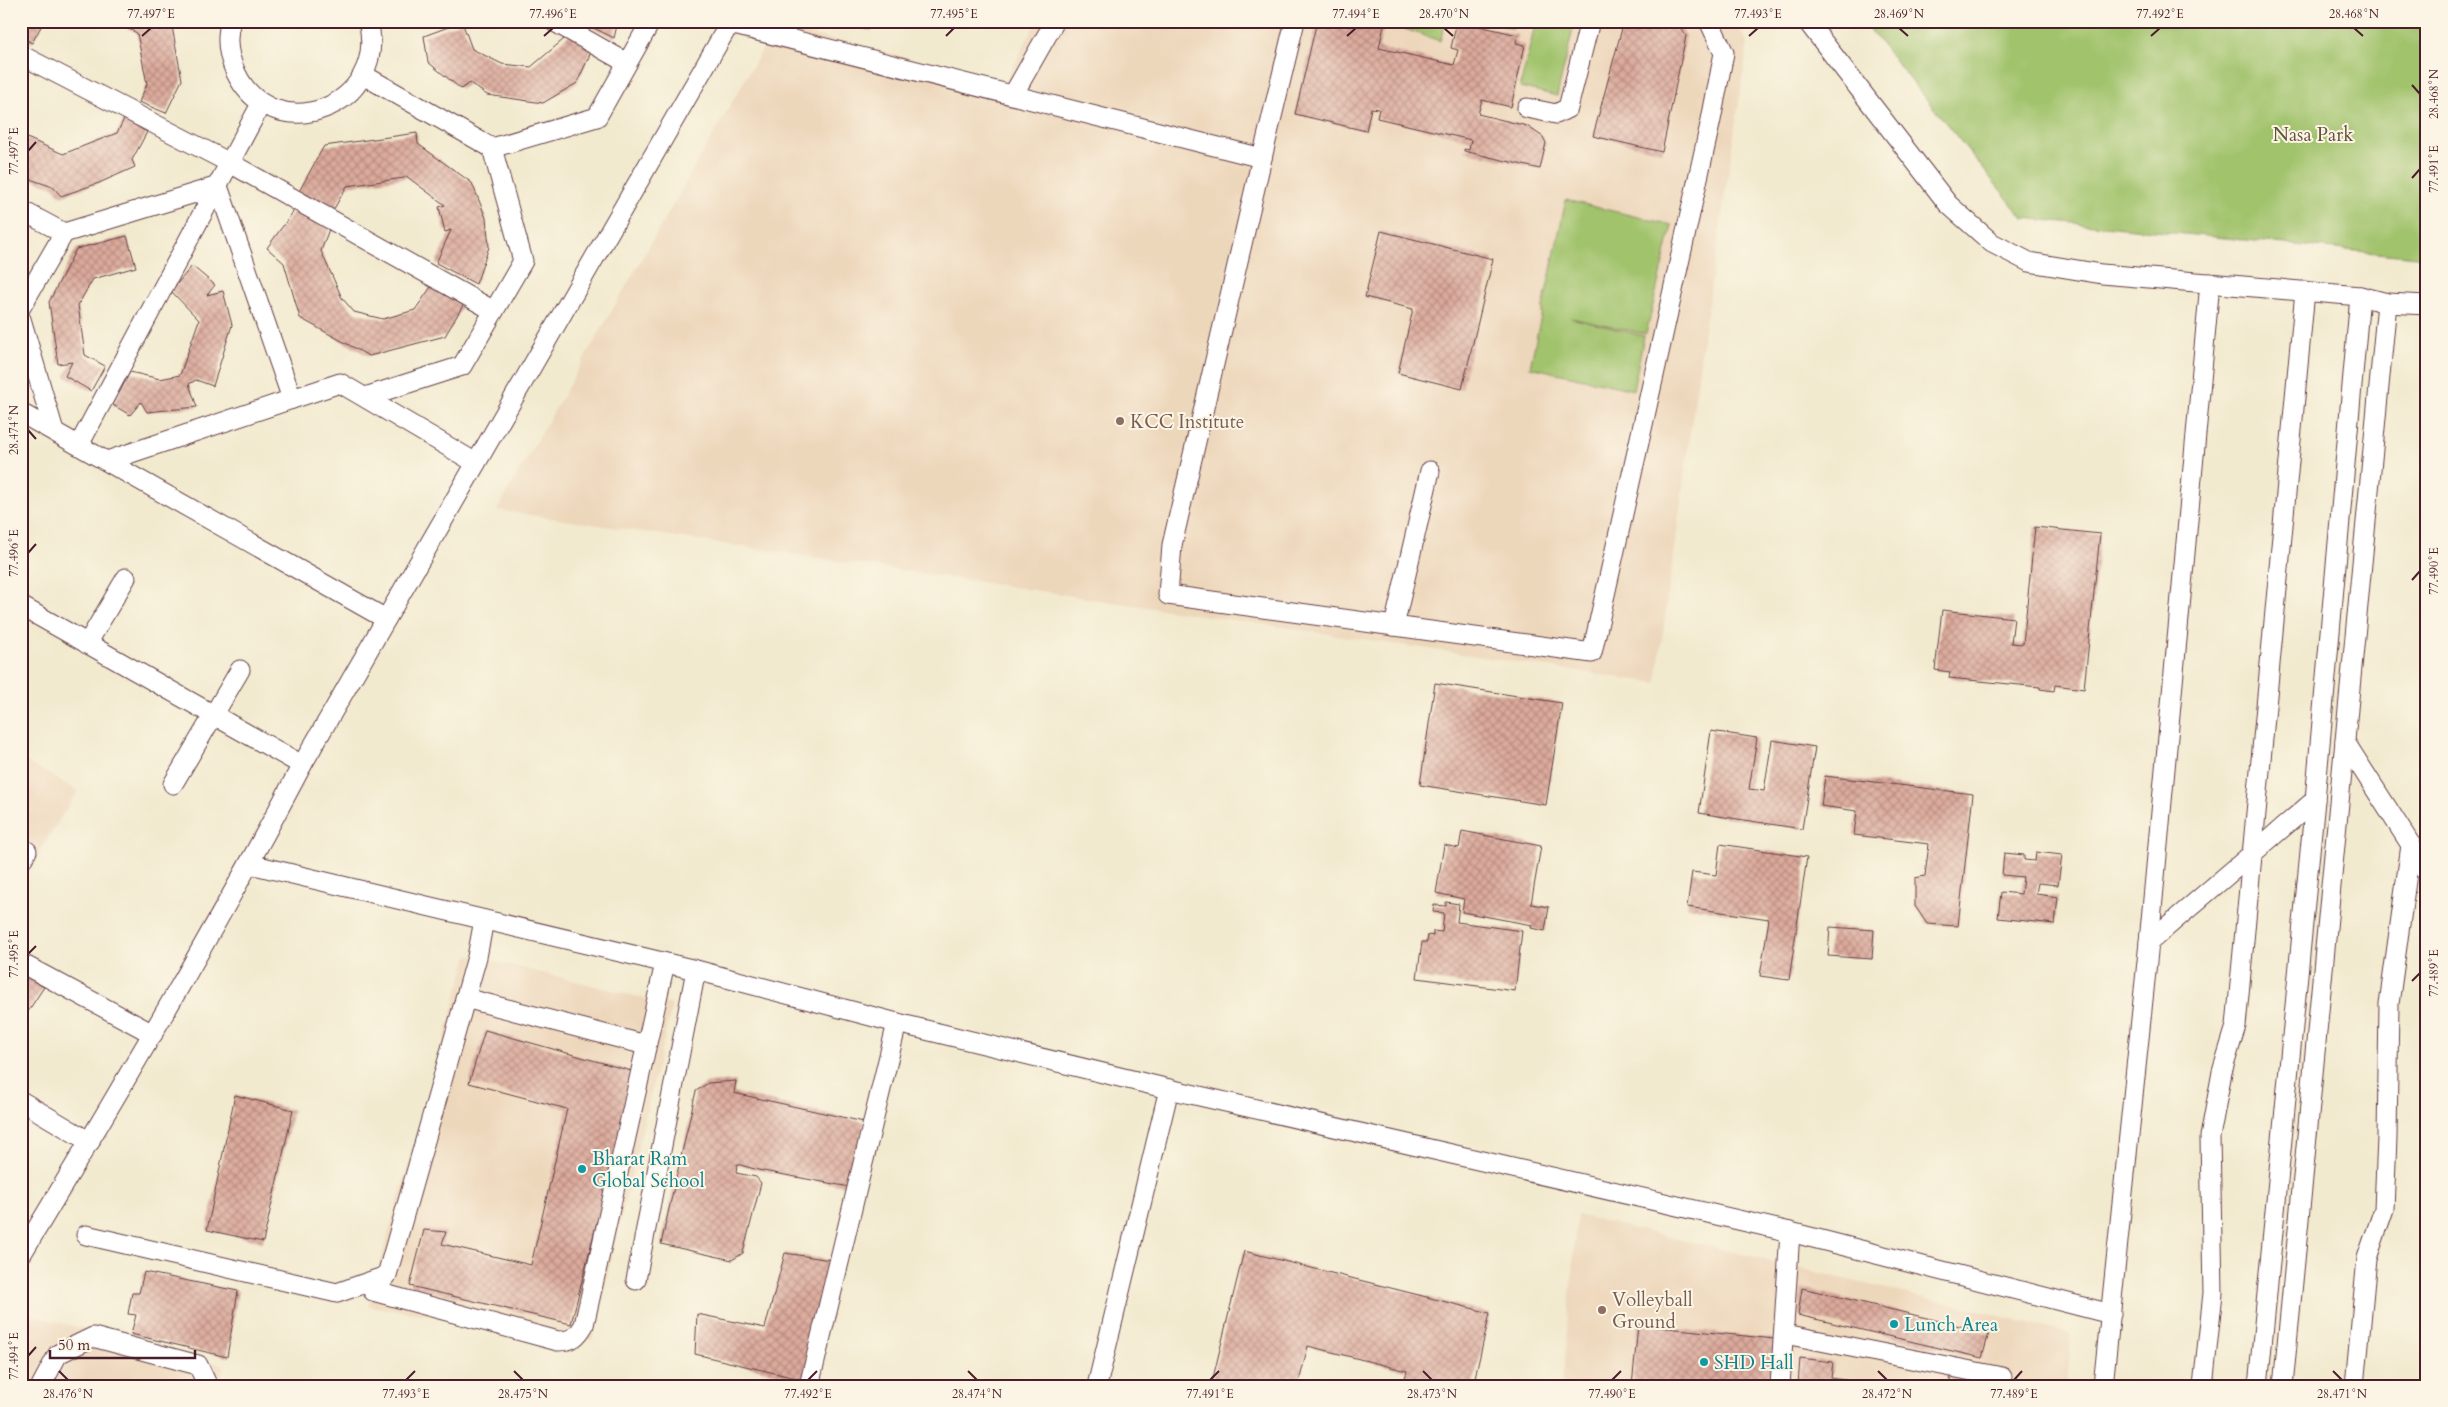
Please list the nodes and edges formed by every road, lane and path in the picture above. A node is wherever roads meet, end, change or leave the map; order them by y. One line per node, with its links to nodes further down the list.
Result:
1 (231, 21): 15 (street)
2 (368, 21): 13 (street)
3 (553, 21): 12 (street)
4 (651, 21): 12 (street)
5 (1055, 21): 14 (street)
6 (1295, 21): 18 (street)
7 (1590, 21): 16 (street)
8 (1709, 21): 42 (street)
9 (1808, 21): 23 (street)
10 (731, 23): 14 (street); 37 (street)
11 (21, 55): 19 (street)
12 (627, 63): 17 (street)
13 (365, 76): 15 (street); 17 (street)
14 (1013, 95): 18 (street)
15 (261, 104): 19 (street)
16 (1527, 108)
17 (492, 148): 29 (street)
18 (1262, 158): 42 (street)
19 (230, 163): 20 (street); 29 (street)
20 (218, 186): 22 (street); 32 (street); 35 (street)
21 (21, 210): 22 (street)
22 (64, 234): 28 (street)
23 (2210, 283): 24 (street); 55 (street)
24 (2305, 291): 25 (street); 51 (street)
25 (2360, 296): 26 (street); 49 (street)
26 (2387, 303): 27 (street); 46 (street)
27 (2427, 305)
28 (21, 307)
29 (494, 311): 31 (street)
30 (21, 319): 34 (street)
31 (365, 397): 32 (street); 37 (street)
32 (292, 399): 36 (street)
33 (21, 413): 34 (street)
34 (54, 431): 35 (street)
35 (79, 445): 36 (street)
36 (107, 461): 41 (street)
37 (476, 462): 41 (street)
38 (1430, 471): 42 (street)
39 (126, 578): 43 (street)
40 (21, 606): 43 (street)
41 (386, 619): 47 (street)
42 (1394, 626)
43 (87, 644): 45 (street)
44 (240, 670): 45 (street)
45 (213, 715): 47 (street); 48 (street)
46 (2345, 742): 50 (street); 82 (street)
47 (302, 765): 52 (street)
48 (173, 784)
49 (2315, 800): 51 (street); 81 (street)
50 (2411, 845): 53 (street); 83 (street)
51 (2251, 854): 55 (street); 80 (street)
52 (250, 864): 54 (street); 61 (street)
53 (2427, 874)
54 (484, 920): 57 (street); 59 (street)
55 (2149, 942): 71 (street)
56 (21, 963): 61 (street)
57 (665, 963): 58 (street); 62 (street)
58 (696, 970): 60 (street); 70 (street)
59 (465, 998): 62 (street); 69 (street)
60 (897, 1023): 63 (street); 75 (street)
61 (153, 1034): 65 (street)
62 (646, 1045): 69 (street)
63 (1169, 1089): 66 (street); 76 (street)
64 (21, 1101): 65 (street)
65 (90, 1142): 68 (street)
66 (1790, 1232): 71 (street); 72 (street)
67 (86, 1235): 69 (street)
68 (21, 1255)
69 (387, 1275)
70 (636, 1280)
71 (2111, 1314): 79 (street)
72 (1785, 1334): 77 (street); 78 (street)
73 (43, 1385): 74 (street)
74 (205, 1386)
75 (809, 1386)
76 (1097, 1386)
77 (1780, 1386)
78 (2001, 1386)
79 (2103, 1386)
80 (2203, 1386)
81 (2258, 1386)
82 (2283, 1386)
83 (2355, 1386)

